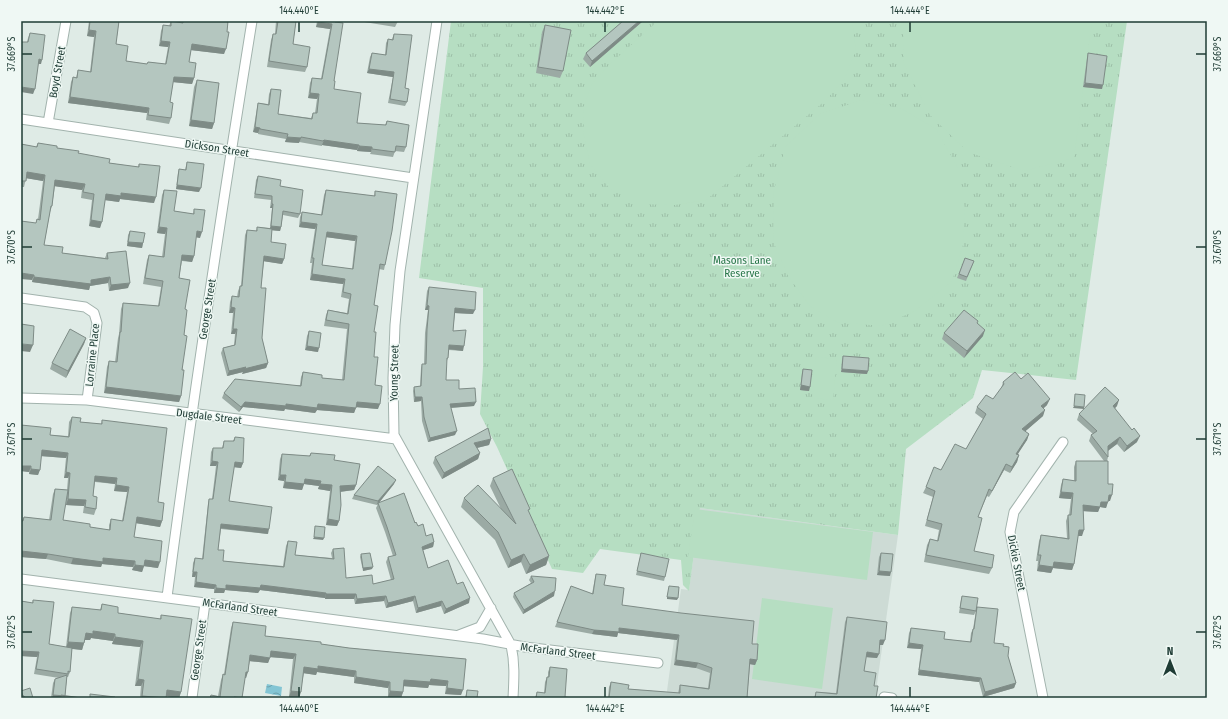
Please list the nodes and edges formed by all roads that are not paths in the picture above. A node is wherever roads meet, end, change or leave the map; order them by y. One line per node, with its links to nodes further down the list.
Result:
1 (66, 21): 5 (street, Boyd Street)
2 (252, 21): 6 (street, George Street)
3 (437, 21): 7 (street, Young Street)
4 (21, 119): 5 (street, Dickson Street)
5 (48, 123): 6 (street, Dickson Street)
6 (231, 150): 7 (street, Dickson Street); 11 (street, George Street)
7 (414, 178): 12 (street, Young Street)
8 (21, 298): 10 (street, Lorraine Place)
9 (21, 398): 10 (street, Dugdale Street)
10 (87, 400): 11 (street, Dugdale Street)
11 (191, 414): 12 (street, Dugdale Street); 15 (street, George Street)
12 (396, 439): 17 (street, Young Street)
13 (1063, 442): 23 (street, Dickie Street)
14 (21, 579): 15 (street, McFarland Street)
15 (167, 597): 16 (street, McFarland Street)
16 (205, 603): 18 (street, McFarland Street); 21 (street, George Street)
17 (491, 608): 18 (street, McFarland Street); 19 (street, Young Street)
18 (458, 636): 19 (street, McFarland Street)
19 (511, 645): 20 (street, McFarland Street); 22 (street, Young Street)
20 (658, 663)
21 (192, 698)
22 (513, 698)
23 (1043, 698)

